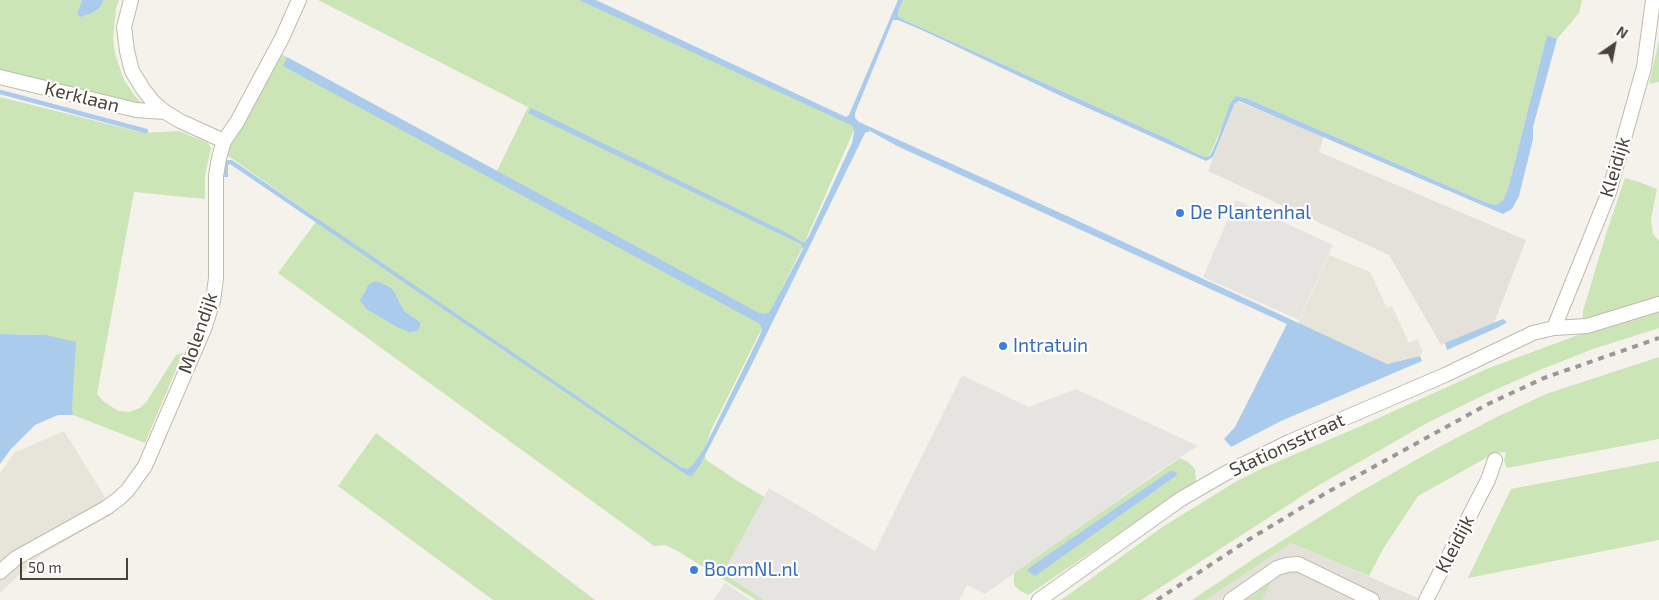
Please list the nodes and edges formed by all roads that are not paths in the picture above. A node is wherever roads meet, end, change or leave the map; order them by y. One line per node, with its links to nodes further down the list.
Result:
1 (131, 0): 5 (street)
2 (299, 0): 6 (street, Molendijk)
3 (1653, 0): 8 (street, Kleidijk)
4 (0, 77): 5 (street, Kerklaan)
5 (165, 112): 6 (street)
6 (224, 142): 10 (street, Molendijk)
7 (1659, 304): 8 (street, Stationsstraat)
8 (1554, 328): 11 (street, Stationsstraat)
9 (1495, 460): 14 (street, Kleidijk)
10 (0, 572)
11 (1039, 600)
12 (1231, 600): 13 (street)
13 (1372, 600)
14 (1426, 600)

